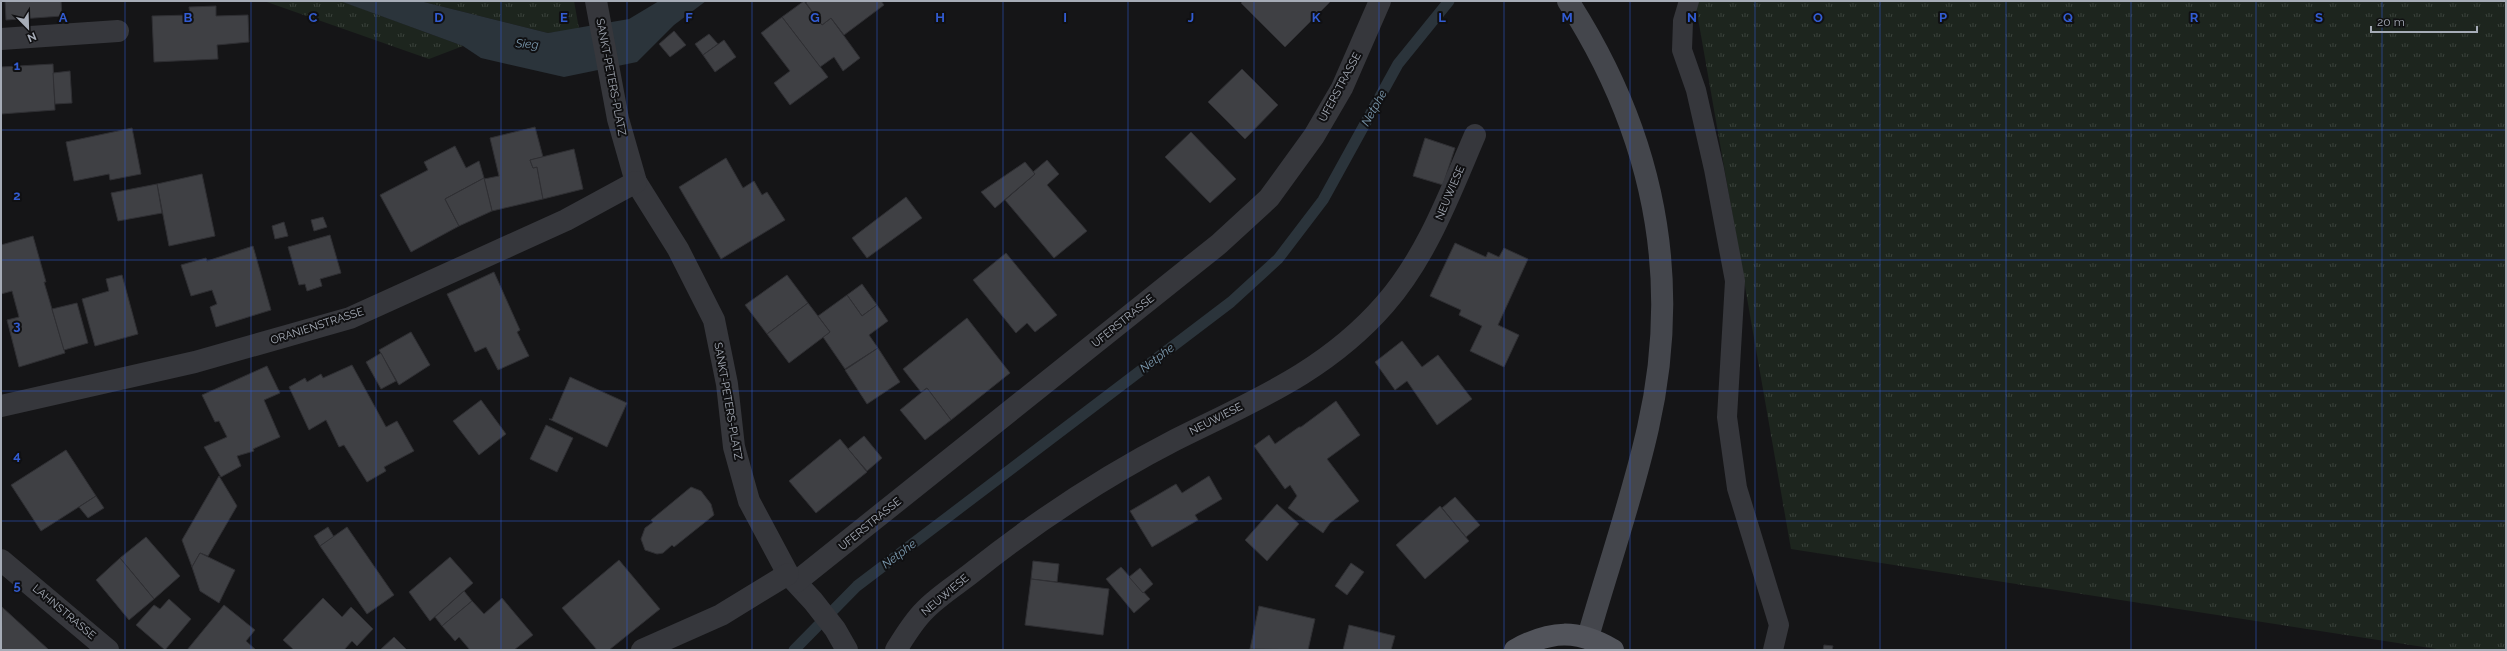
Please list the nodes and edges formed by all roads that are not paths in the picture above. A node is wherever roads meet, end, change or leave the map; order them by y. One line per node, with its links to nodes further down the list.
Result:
1 (596, 1): 8 (street, SANKT-PETERS-PLATZ)
2 (1380, 1): 11 (street, UFERSTRASSE)
3 (1568, 1): 12 (main road)
4 (1689, 1): 19 (lane)
5 (118, 31): 6 (street)
6 (1, 39)
7 (1475, 135): 16 (street, NEUWIESE)
8 (636, 182): 9 (street, ORANIENSTRASSE); 11 (street, SANKT-PETERS-PLATZ)
9 (1, 406)
10 (1, 560): 13 (street, LAHNSTRASSE)
11 (792, 578): 14 (street); 15 (street, SANKT-PETERS-PLATZ)
12 (1588, 637): 17 (main road); 18 (main road)
13 (101, 648)
14 (642, 650)
15 (847, 650)
16 (896, 650)
17 (1515, 650)
18 (1613, 650)
19 (1773, 650)

